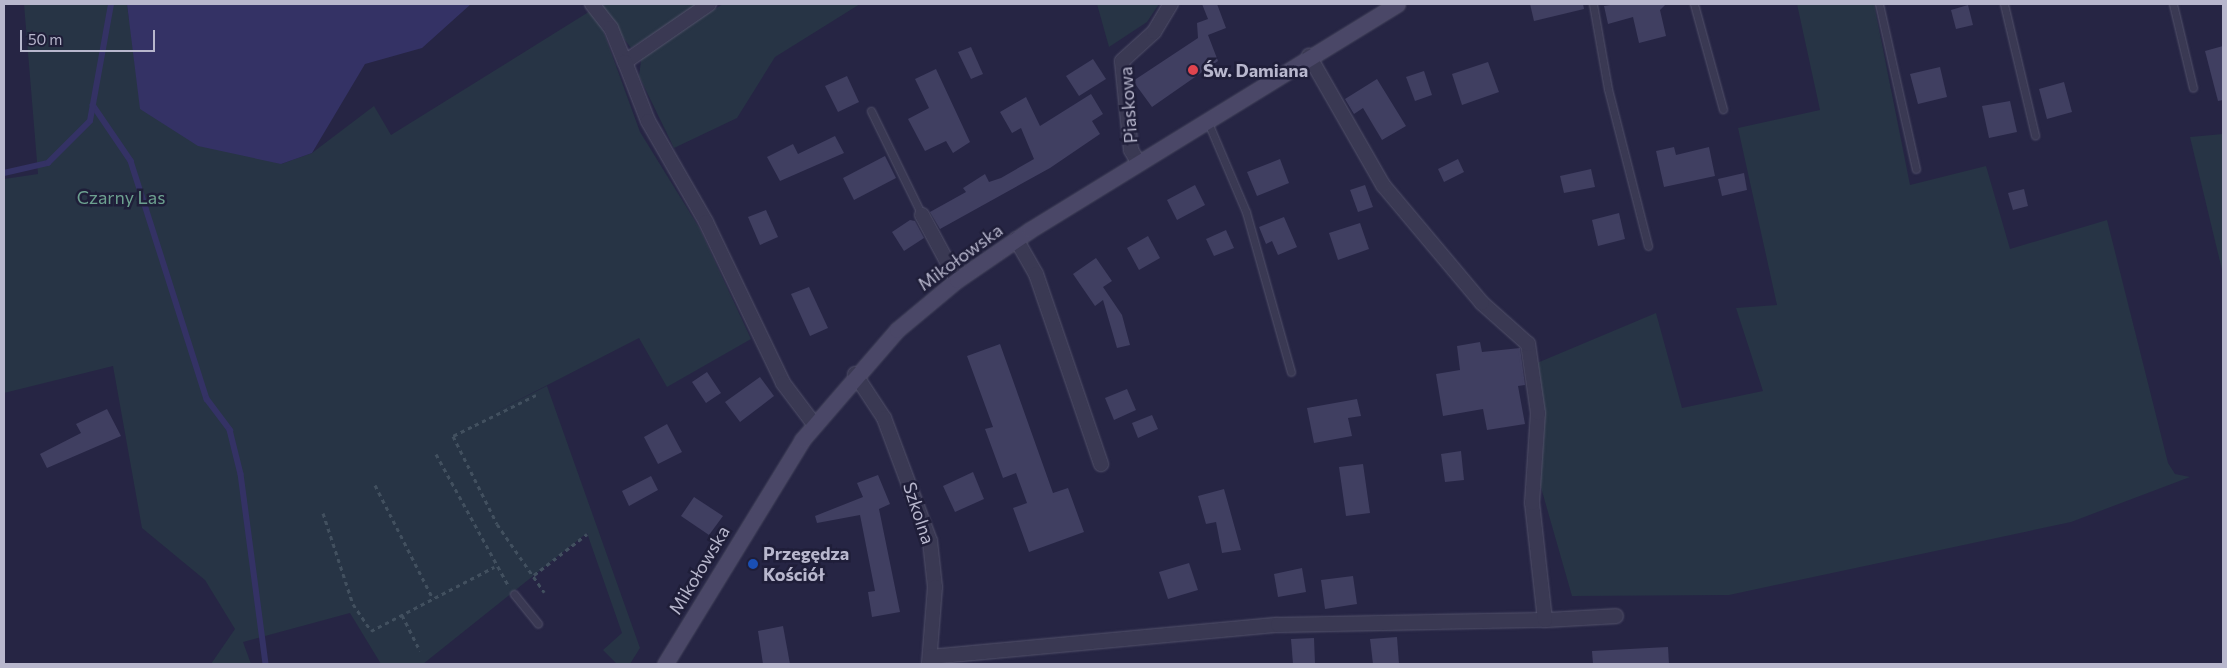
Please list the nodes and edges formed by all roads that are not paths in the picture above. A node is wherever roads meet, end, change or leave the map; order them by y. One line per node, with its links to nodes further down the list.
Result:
1 (592, 4): 11 (street)
2 (709, 4): 11 (street)
3 (1171, 4): 17 (street, Piaskowa)
4 (1397, 4): 10 (main road, Mikołowska)
5 (1593, 4): 21 (lane)
6 (1694, 4): 13 (lane)
7 (1879, 4): 18 (lane)
8 (2004, 4): 16 (lane)
9 (2173, 4): 12 (lane)
10 (1309, 56): 15 (main road, Mikołowska); 29 (street)
11 (625, 62): 25 (street)
12 (2193, 88)
13 (1723, 109)
14 (871, 111): 19 (lane)
15 (1207, 119): 17 (main road, Mikołowska); 23 (lane)
16 (2035, 135)
17 (1138, 162): 20 (main road, Mikołowska)
18 (1916, 168)
19 (922, 215): 22 (street)
20 (1016, 239): 22 (main road, Mikołowska); 26 (street)
21 (1648, 246)
22 (958, 280): 24 (main road, Mikołowska)
23 (1291, 372)
24 (855, 374): 25 (main road, Mikołowska); 31 (street, Szkolna)
25 (814, 424): 32 (main road, Mikołowska)
26 (1101, 464)
27 (514, 594): 30 (lane)
28 (1616, 616): 29 (street)
29 (1545, 620): 31 (street)
30 (538, 624)
31 (929, 661)
32 (665, 664)

